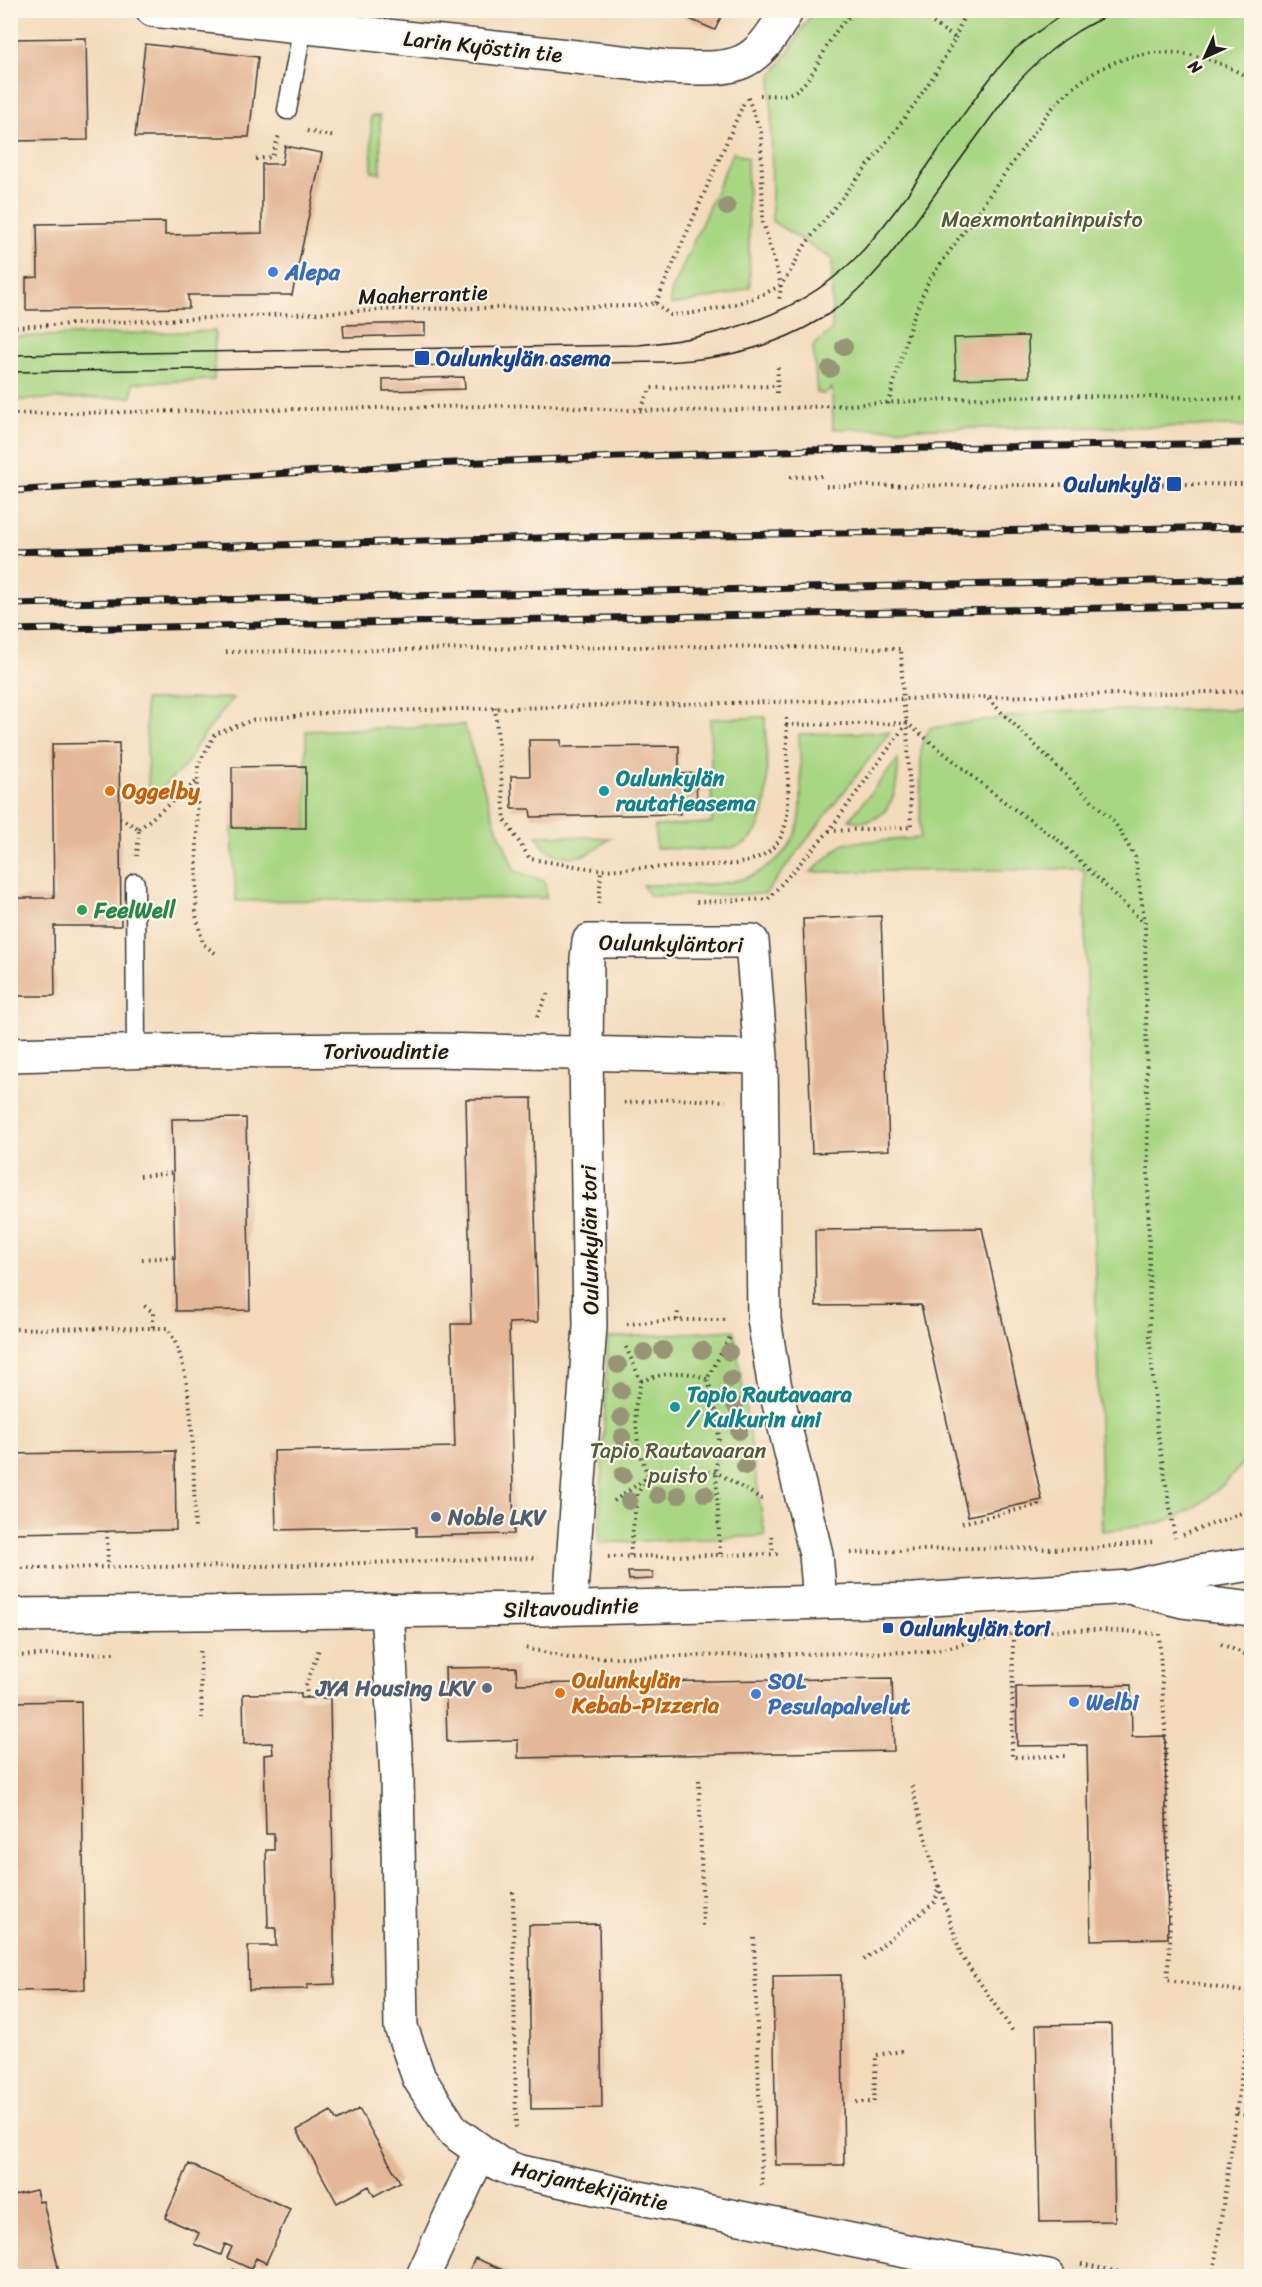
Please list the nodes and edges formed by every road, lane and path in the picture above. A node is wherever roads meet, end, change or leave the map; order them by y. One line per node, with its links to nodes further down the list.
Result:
1 (153, 10): 6 (street, Larin Kyöstin tie)
2 (787, 10): 6 (street, Larin Kyöstin tie)
3 (859, 10): 9 (path)
4 (914, 10): 7 (path)
5 (966, 10): 7 (path)
6 (303, 26): 10 (lane)
7 (955, 38): 12 (path)
8 (1251, 80): 20 (path)
9 (747, 95): 12 (path); 14 (path)
10 (285, 118): 11 (path)
11 (256, 159)
12 (781, 285): 13 (path); 14 (path)
13 (779, 301)
14 (656, 303): 15 (path, Maaherrantie)
15 (10, 327)
16 (778, 366): 17 (path)
17 (777, 386): 18 (path); 21 (path)
18 (777, 393)
19 (1251, 399): 20 (path)
20 (888, 404): 21 (path)
21 (641, 409): 22 (path)
22 (10, 414)
23 (825, 476): 24 (path)
24 (790, 477)
25 (1251, 484): 26 (path)
26 (826, 486)
27 (226, 652): 30 (path)
28 (1251, 691): 29 (path)
29 (988, 699): 30 (path); 43 (path)
30 (903, 701): 31 (path); 33 (path)
31 (495, 707): 35 (path); 39 (path)
32 (786, 717): 34 (path)
33 (907, 723): 34 (path); 38 (path); 38 (path); 43 (path)
34 (786, 725): 39 (path)
35 (197, 781): 37 (path); 44 (path)
36 (120, 818): 37 (path)
37 (139, 829): 40 (path)
38 (829, 831): 41 (path)
39 (601, 870): 42 (path)
40 (135, 883): 45 (lane)
41 (768, 899)
42 (599, 905)
43 (1145, 924): 74 (path)
44 (215, 953)
45 (136, 1052): 46 (street, Torivoudintie); 47 (street, Torivoudintie)
46 (586, 1053): 48 (street, Torivoudintie); 48 (street, Oulunkyläntori); 59 (street, Oulunkylän tori)
47 (10, 1055)
48 (761, 1057): 57 (street)
49 (729, 1104): 50 (path)
50 (618, 1109)
51 (172, 1173): 52 (path)
52 (140, 1176)
53 (174, 1257): 54 (path)
54 (142, 1259)
55 (143, 1305): 60 (path)
56 (678, 1311): 58 (path)
57 (751, 1319): 58 (path); 62 (path); 81 (street)
58 (678, 1320): 59 (path)
59 (603, 1325): 63 (path); 82 (street, Oulunkylän tori)
60 (153, 1328): 61 (path); 72 (path)
61 (10, 1329)
62 (707, 1379): 63 (path); 64 (path)
63 (641, 1381): 65 (path)
64 (717, 1472): 65 (path); 66 (path); 75 (path)
65 (648, 1477): 77 (path)
66 (766, 1492)
67 (1038, 1501): 69 (path)
68 (1251, 1509): 70 (path)
69 (962, 1523)
70 (1208, 1524)
71 (107, 1531): 79 (path)
72 (195, 1531)
73 (771, 1533): 76 (path)
74 (1175, 1538)
75 (720, 1554)
76 (773, 1554)
77 (630, 1556)
78 (1251, 1564): 80 (street, Siltavoudintie)
79 (108, 1567)
80 (1131, 1587): 81 (street, Siltavoudintie); 84 (street, Siltavoudintie)
81 (820, 1601): 82 (street, Siltavoudintie)
82 (570, 1606): 83 (street, Siltavoudintie)
83 (387, 1610): 85 (street, Siltavoudintie); 118 (street, Harjantekijäntie)
84 (1251, 1610)
85 (10, 1615)
86 (1013, 1634): 87 (path); 90 (path); 102 (path)
87 (1159, 1634): 88 (path); 110 (path)
88 (1168, 1635)
89 (1213, 1641): 99 (path)
90 (518, 1646)
91 (307, 1649): 92 (path)
92 (319, 1649): 93 (path); 100 (path)
93 (331, 1649)
94 (190, 1651): 95 (path)
95 (200, 1651): 96 (path); 101 (path)
96 (212, 1651)
97 (117, 1653): 98 (path)
98 (10, 1656)
99 (1251, 1657)
100 (307, 1698)
101 (202, 1718)
102 (1066, 1756)
103 (699, 1780): 107 (path)
104 (911, 1783): 105 (path)
105 (938, 1886): 109 (path); 112 (path)
106 (513, 1892): 117 (path)
107 (703, 1928)
108 (754, 1938): 119 (path)
109 (864, 1960)
110 (1251, 1993)
111 (1251, 2001): 115 (path)
112 (1014, 2033)
113 (903, 2051): 114 (path)
114 (856, 2102)
115 (1238, 2114): 116 (path); 125 (path)
116 (1251, 2116)
117 (516, 2135)
118 (480, 2152): 121 (street, Harjantekijäntie); 123 (street)
119 (762, 2184)
120 (235, 2269): 122 (path)
121 (1061, 2270): 124 (path)
122 (232, 2277)
123 (423, 2277)
124 (1139, 2277)
125 (1213, 2277)

